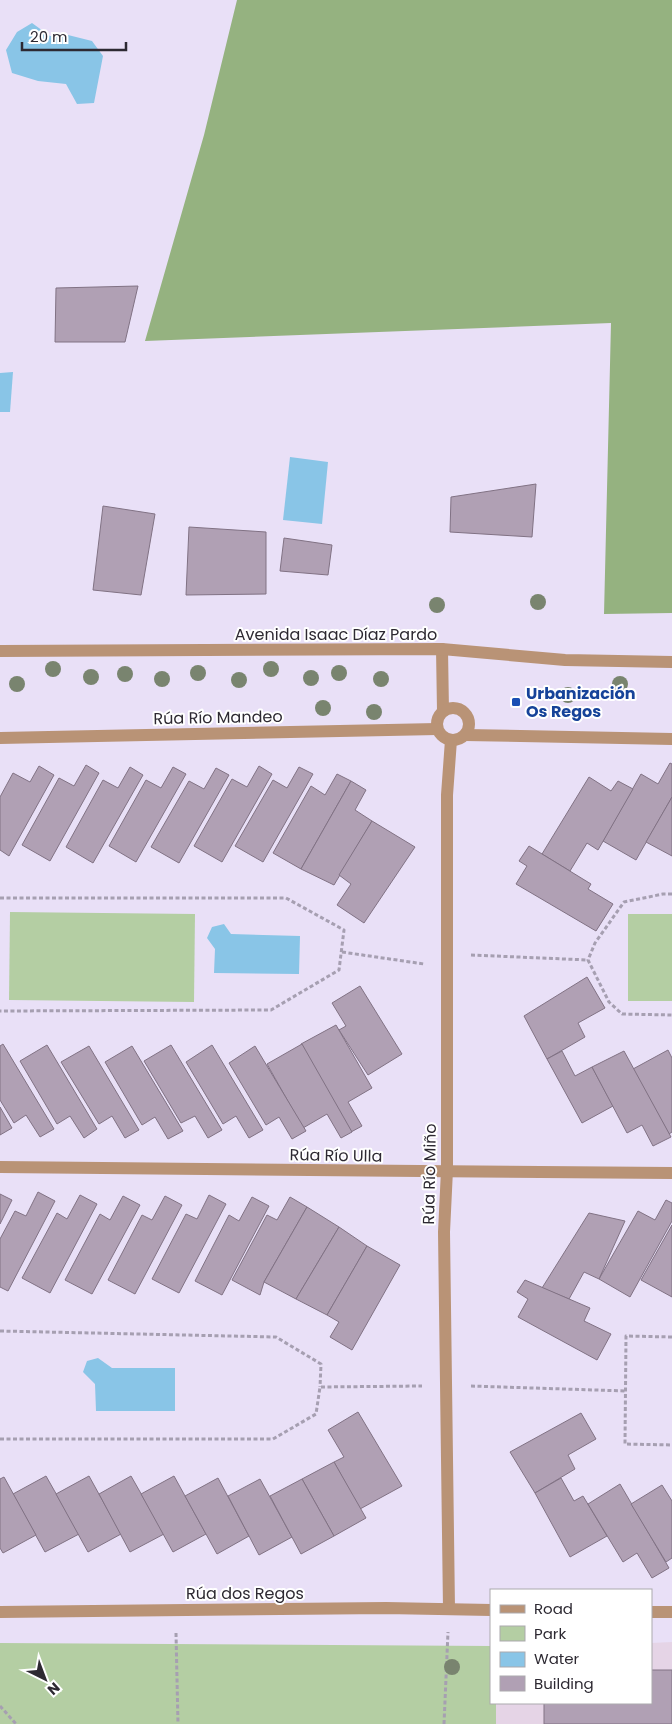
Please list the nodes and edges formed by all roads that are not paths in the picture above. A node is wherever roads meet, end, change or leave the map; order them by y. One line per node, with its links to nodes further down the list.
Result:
1 (442, 649): 2 (street, Avenida Isaac Díaz Pardo); 3 (street, Avenida Isaac Díaz Pardo); 4 (street)
2 (0, 650)
3 (672, 662)
4 (444, 711): 5 (street); 6 (street)
5 (437, 729): 7 (street, Rúa Río Mandeo); 9 (street)
6 (465, 735): 8 (street); 9 (street)
7 (0, 738)
8 (672, 739)
9 (451, 740): 11 (street, Rúa Río Miño)
10 (0, 1166): 11 (street, Rúa Río Ulla)
11 (447, 1170): 12 (street, Rúa Río Ulla); 13 (street, Rúa Río Miño)
12 (672, 1173)
13 (449, 1609): 14 (street, Rúa dos Regos); 15 (street, Rúa dos Regos)
14 (490, 1610)
15 (0, 1612)
16 (652, 1612): 17 (street)
17 (672, 1612)

